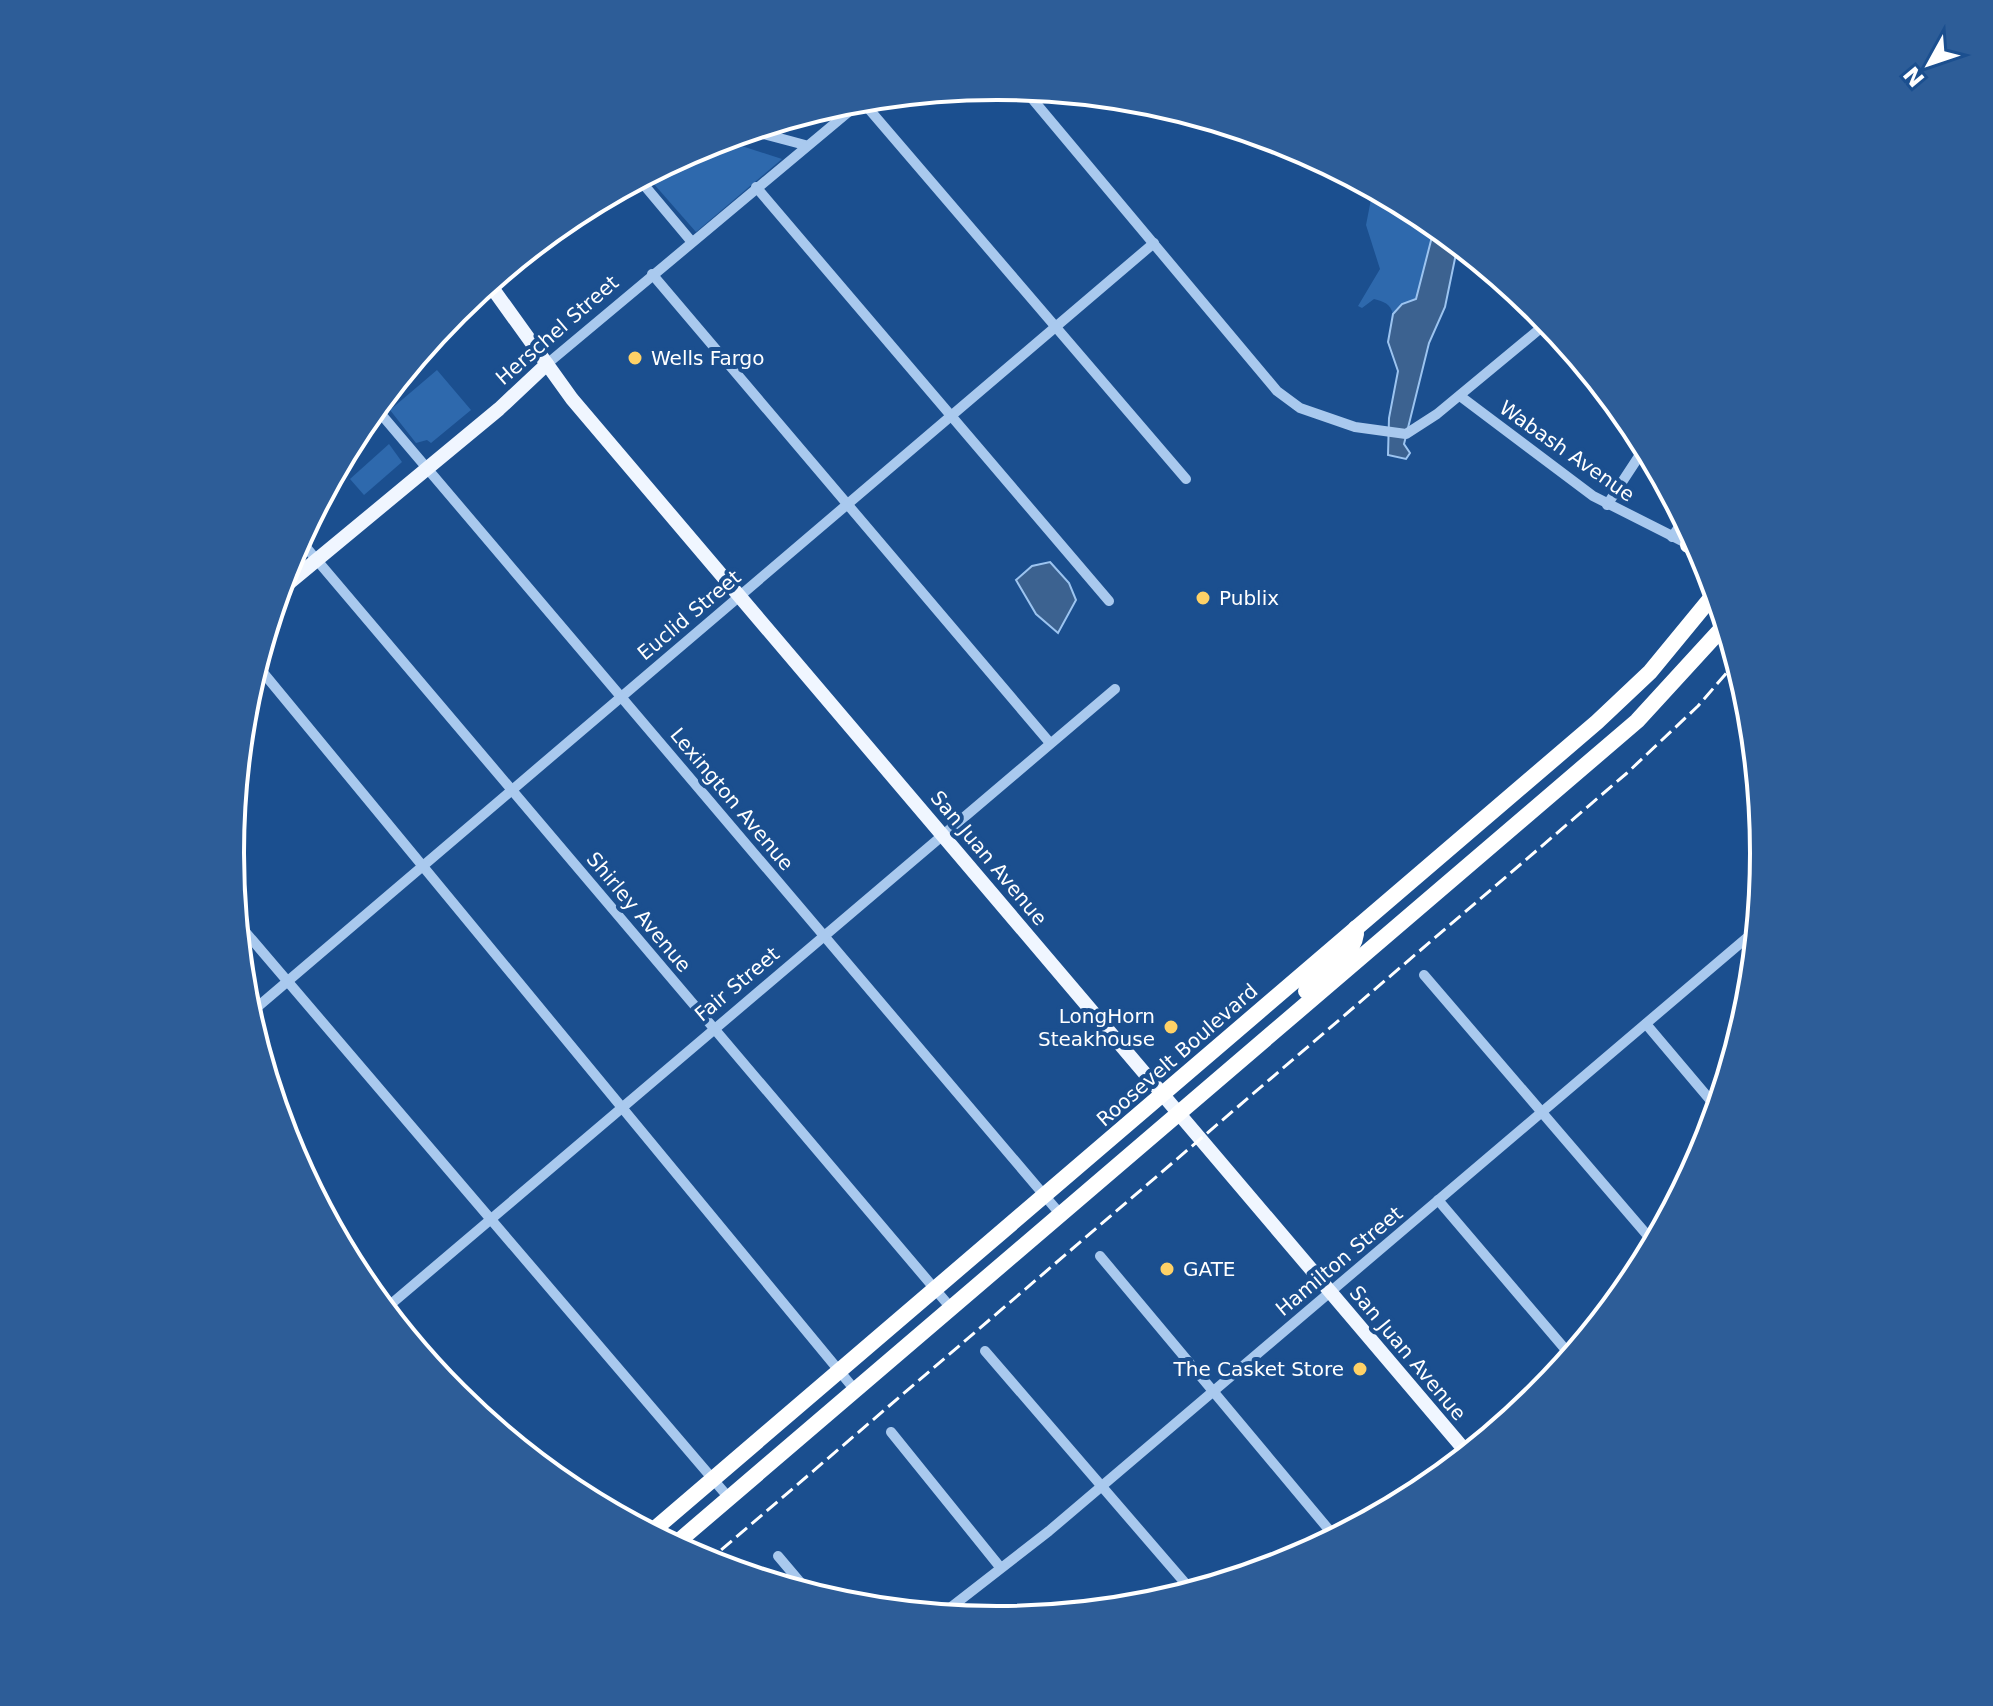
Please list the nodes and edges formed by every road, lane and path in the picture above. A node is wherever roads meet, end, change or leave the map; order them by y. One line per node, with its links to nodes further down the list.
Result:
1 (1035, 102): 9 (street)
2 (872, 110): 12 (street)
3 (843, 116): 5 (street, Herschel Street)
4 (769, 135): 5 (street)
5 (805, 145): 7 (street, Herschel Street)
6 (646, 187): 8 (street)
7 (756, 187): 8 (street, Herschel Street); 16 (street)
8 (691, 241): 10 (street, Herschel Street)
9 (1154, 243): 12 (street, Euclid Street); 15 (street)
10 (652, 274): 14 (street, Herschel Street); 21 (street)
11 (495, 292): 14 (main road, San Juan Avenue)
12 (1054, 328): 16 (street, Euclid Street); 20 (street)
13 (1538, 330): 15 (street)
14 (547, 364): 19 (main road, Herschel Street); 29 (main road, San Juan Avenue)
15 (1460, 396): 22 (street, Wabash Avenue)
16 (951, 416): 21 (street, Euclid Street); 30 (street)
17 (383, 417): 19 (street, Lexington Avenue)
18 (1638, 458): 22 (street)
19 (428, 469): 27 (main road, Herschel Street); 35 (street, Lexington Avenue)
20 (1186, 479)
21 (847, 504): 29 (street, Euclid Street); 38 (street)
22 (1607, 505): 24 (street, Wabash Avenue)
23 (1677, 530): 24 (street)
24 (1672, 537): 25 (street, Wabash Avenue)
25 (1681, 541)
26 (308, 550): 27 (street, Shirley Avenue)
27 (317, 561): 28 (main road, Herschel Street); 40 (street, Shirley Avenue)
28 (296, 578)
29 (740, 596): 35 (street, Euclid Street); 41 (main road, San Juan Avenue)
30 (1109, 601)
31 (1707, 603): 37 (highway, Roosevelt Boulevard)
32 (1717, 634): 36 (highway)
33 (265, 675): 42 (street)
34 (1115, 689): 38 (street, Fair Street)
35 (620, 696): 40 (street, Euclid Street); 45 (street, Lexington Avenue)
36 (1637, 721): 37 (highway); 39 (highway)
37 (1597, 722): 39 (highway); 43 (highway, Roosevelt Boulevard)
38 (1050, 743): 41 (street, Fair Street)
39 (1569, 779): 50 (highway)
40 (511, 789): 42 (street, Euclid Street); 52 (street, Shirley Avenue)
41 (942, 834): 45 (street, Fair Street); 53 (main road, San Juan Avenue)
42 (421, 865): 48 (street, Euclid Street); 55 (street)
43 (1356, 928): 50 (highway); 53 (highway, Roosevelt Boulevard)
44 (248, 935): 48 (street)
45 (823, 935): 52 (street, Fair Street); 58 (street, Lexington Avenue)
46 (1744, 940): 51 (street, Hamilton Street)
47 (1424, 975): 57 (street)
48 (288, 981): 49 (street, Euclid Street); 61 (street)
49 (259, 1005)
50 (1292, 1016): 56 (highway)
51 (1646, 1024): 54 (street); 57 (street, Hamilton Street)
52 (713, 1028): 55 (street, Fair Street); 64 (street, Shirley Avenue)
53 (1162, 1094): 56 (main road, San Juan Avenue); 58 (highway, Roosevelt Boulevard)
54 (1709, 1098)
55 (622, 1106): 61 (street, Fair Street); 70 (street)
56 (1179, 1113): 60 (highway); 65 (main road, San Juan Avenue)
57 (1542, 1113): 59 (street, Hamilton Street); 62 (street)
58 (1045, 1195): 60 (street, Lexington Avenue); 64 (highway, Roosevelt Boulevard)
59 (1438, 1200): 65 (street, Hamilton Street); 68 (street)
60 (1061, 1215): 67 (highway)
61 (490, 1219): 66 (street, Fair Street); 75 (street)
62 (1646, 1234)
63 (1100, 1256): 72 (street)
64 (935, 1288): 67 (street, Shirley Avenue); 70 (highway, Roosevelt Boulevard)
65 (1331, 1292): 72 (street, Hamilton Street); 74 (main road, San Juan Avenue)
66 (393, 1302)
67 (951, 1308): 71 (highway)
68 (1564, 1348)
69 (985, 1351): 76 (street)
70 (839, 1371): 71 (street); 75 (highway, Roosevelt Boulevard)
71 (855, 1390): 77 (highway)
72 (1213, 1391): 76 (street, Hamilton Street); 79 (street)
73 (891, 1432): 82 (street)
74 (1461, 1445)
75 (712, 1479): 77 (street); 78 (highway, Roosevelt Boulevard)
76 (1101, 1487): 82 (street, Hamilton Street); 84 (street)
77 (729, 1498): 80 (highway)
78 (659, 1526)
79 (1328, 1529)
80 (683, 1537)
81 (778, 1556): 83 (street)
82 (1000, 1567): 85 (street, Hamilton Street)
83 (797, 1579)
84 (1184, 1582)
85 (954, 1604)

